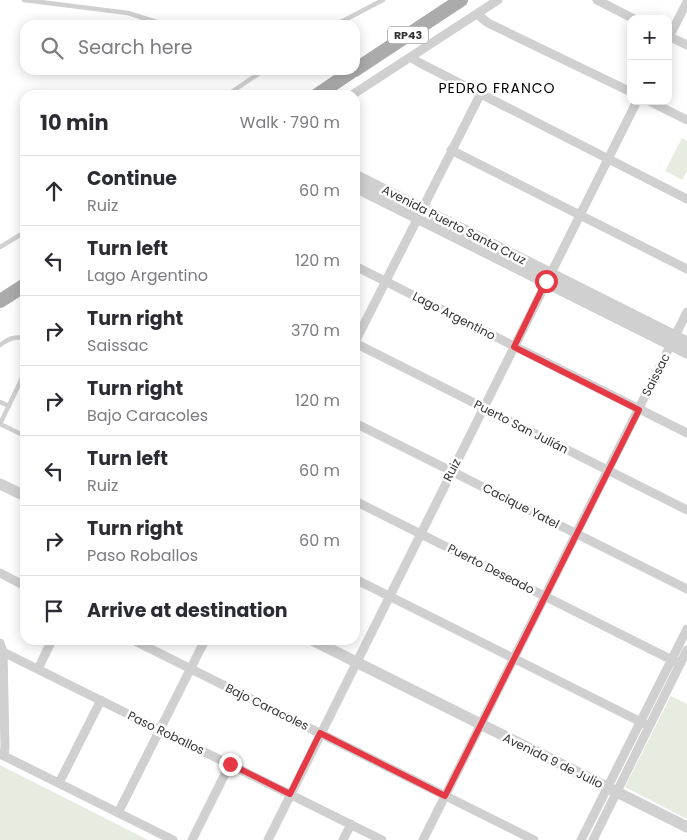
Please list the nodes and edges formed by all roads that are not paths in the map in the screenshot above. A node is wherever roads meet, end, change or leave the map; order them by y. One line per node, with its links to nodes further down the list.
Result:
1 (24, 0): 9 (lane)
2 (383, 0): 10 (lane)
3 (461, 0): 15 (main road, RP43)
4 (498, 0): 7 (street)
5 (597, 0): 8 (street)
6 (687, 2): 11 (street)
7 (478, 14): 14 (street); 21 (street)
8 (627, 15)
9 (150, 20)
10 (345, 20)
11 (672, 31)
12 (672, 38): 13 (street)
13 (687, 45)
14 (410, 57): 20 (street); 22 (street)
15 (360, 67)
16 (257, 75): 18 (lane)
17 (347, 75): 19 (main road, RP43)
18 (234, 90)
19 (324, 90)
20 (360, 90)
21 (627, 90)
22 (481, 93): 26 (street); 27 (street)
23 (635, 105): 27 (street, Ruiz)
24 (657, 105): 25 (street)
25 (687, 120)
26 (452, 150): 31 (street); 32 (street)
27 (609, 158): 30 (street); 32 (street, Ruiz)
28 (360, 178): 31 (street, Avenida Puerto Santa Cruz)
29 (360, 189): 31 (street, Avenida Puerto Santa Cruz)
30 (687, 199)
31 (419, 213): 37 (street, Avenida Puerto Santa Cruz); 38 (street)
32 (579, 216): 36 (street); 37 (street, Ruiz)
33 (20, 235): 34 (lane)
34 (0, 247)
35 (360, 269): 38 (street, Lago Argentino)
36 (687, 269)
37 (548, 277): 44 (street, Avenida Puerto Santa Cruz); 48 (street, Ruiz)
38 (386, 282): 42 (street); 48 (street, Lago Argentino)
39 (20, 288): 40 (main road)
40 (0, 301)
41 (687, 312): 44 (street, Saissac)
42 (360, 332)
43 (20, 337): 46 (lane)
44 (673, 340): 45 (street, Avenida Puerto Santa Cruz); 49 (street, Avenida Puerto Santa Cruz); 54 (street, Saissac)
45 (687, 342)
46 (0, 345)
47 (360, 345): 53 (street, Puerto San Julián)
48 (514, 347): 53 (street, Ruiz); 54 (street, Lago Argentino)
49 (687, 353)
50 (20, 383): 52 (lane)
51 (0, 402): 52 (lane)
52 (9, 406): 55 (lane)
53 (483, 407): 59 (street, Puerto San Julián); 60 (street, Ruiz)
54 (639, 410): 57 (street, Lago Argentino); 59 (street, Saissac)
55 (0, 424): 58 (lane)
56 (360, 425): 60 (street, Cacique Yatel)
57 (687, 433)
58 (20, 434)
59 (608, 470): 64 (street, Puerto San Julián); 66 (street, Saissac)
60 (451, 471): 65 (street, Ruiz); 66 (street, Cacique Yatel)
61 (0, 484): 62 (street)
62 (20, 494)
63 (360, 504): 65 (street, Puerto Deseado)
64 (687, 510)
65 (420, 534): 71 (street, Ruiz); 72 (street, Puerto Deseado)
66 (576, 534): 70 (street, Cacique Yatel); 72 (street, Saissac)
67 (0, 573): 69 (street)
68 (360, 582): 71 (street)
69 (20, 583)
70 (687, 589)
71 (389, 596): 81 (street); 82 (street, Ruiz)
72 (545, 597): 81 (street, Saissac); 83 (street, Puerto Deseado)
73 (687, 629): 83 (street)
74 (0, 643): 80 (street)
75 (50, 645): 84 (street)
76 (143, 645): 85 (street, Bajo Caracoles)
77 (202, 645): 85 (street)
78 (322, 645): 82 (street, Avenida 9 de Julio)
79 (687, 650): 83 (street)
80 (3, 652): 84 (street, Paso Roballos); 91 (street)
81 (514, 658): 87 (street); 88 (street, Saissac)
82 (356, 662): 88 (street, Avenida 9 de Julio); 90 (street, Ruiz)
83 (675, 662): 87 (street)
84 (38, 669): 86 (street, Paso Roballos)
85 (190, 669): 89 (street); 90 (street, Bajo Caracoles)
86 (101, 700): 89 (street, Paso Roballos); 93 (street)
87 (645, 724): 94 (street)
88 (480, 725): 94 (street, Avenida 9 de Julio); 96 (street, Saissac)
89 (159, 730): 92 (street, Paso Roballos); 97 (street)
90 (320, 733): 95 (street, Ruiz); 96 (street, Bajo Caracoles)
91 (2, 755): 93 (street)
92 (230, 764): 95 (street, Paso Roballos); 101 (street)
93 (59, 783): 97 (street)
94 (612, 790): 99 (street, Avenida 9 de Julio); 107 (street); 108 (street)
95 (290, 794): 98 (street, Paso Roballos); 102 (street, Ruiz)
96 (445, 796): 105 (street, Saissac); 106 (street, Bajo Caracoles)
97 (118, 813): 100 (street)
98 (351, 824): 103 (street); 104 (street, Paso Roballos)
99 (687, 827)
100 (173, 840)
101 (192, 840)
102 (268, 840)
103 (343, 840)
104 (382, 840)
105 (423, 840)
106 (534, 840)
107 (581, 840)
108 (593, 840)

